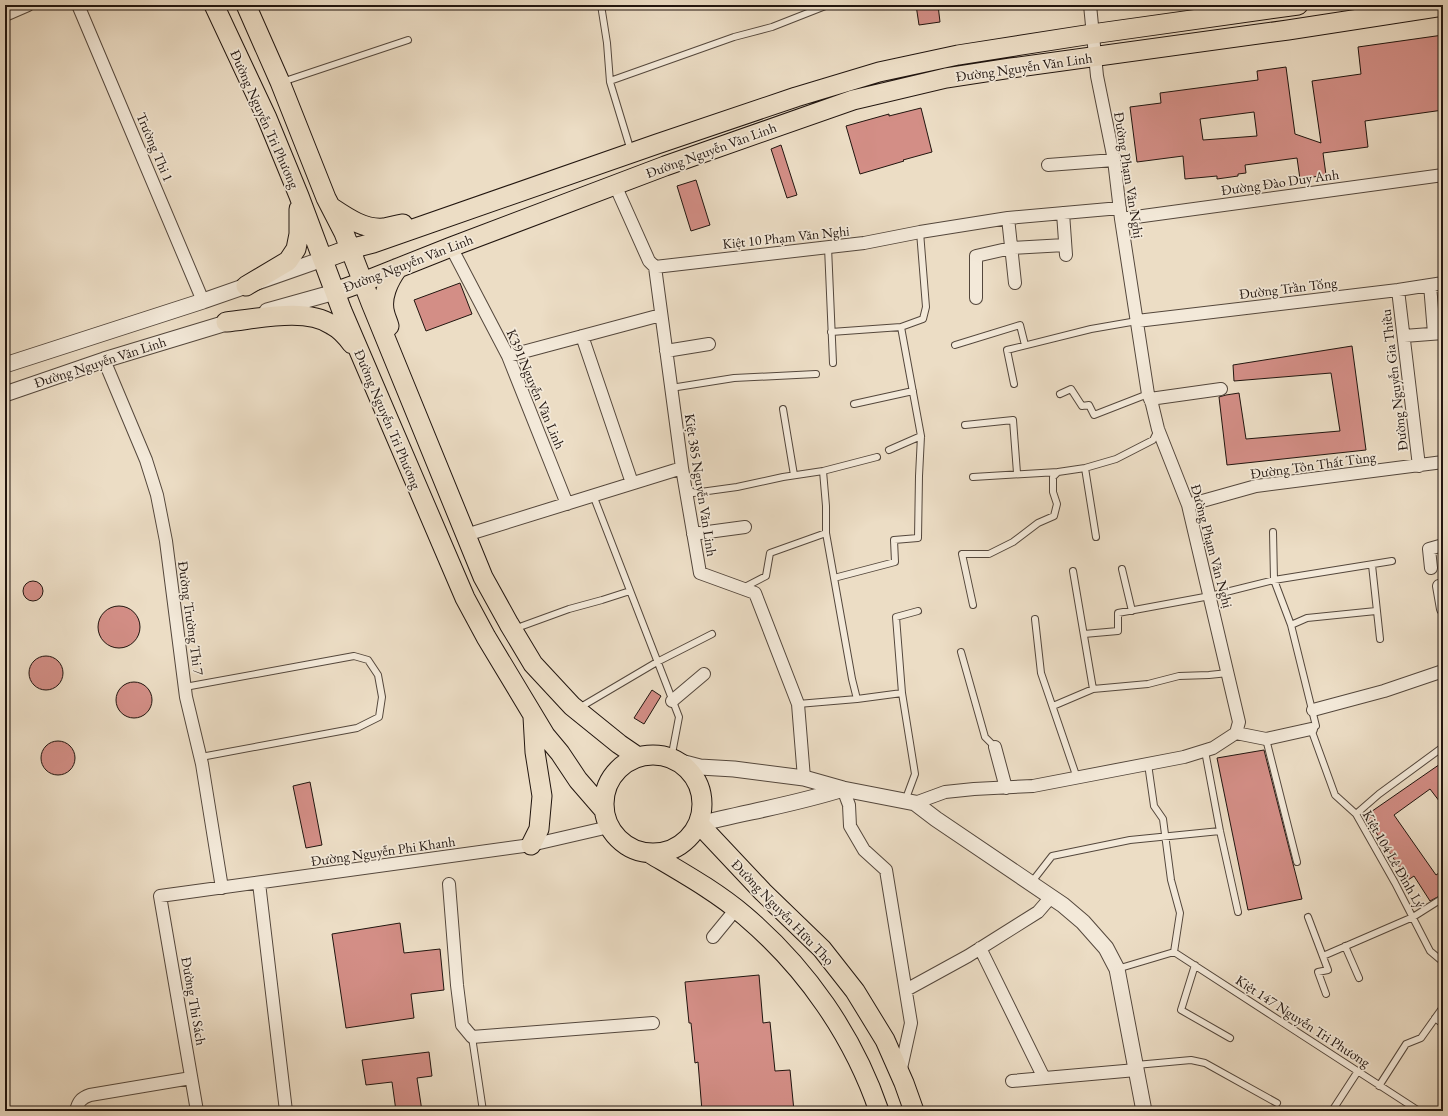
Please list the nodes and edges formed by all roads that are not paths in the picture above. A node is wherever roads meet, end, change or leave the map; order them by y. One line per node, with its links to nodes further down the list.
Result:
1 (28, 5): 12 (street)
2 (78, 5): 49 (street, Trường Thi 1)
3 (214, 5): 27 (main road, Đường Nguyễn Tri Phương)
4 (246, 5): 17 (main road, Đường Nguyễn Tri Phương)
5 (601, 5): 16 (lane)
6 (744, 5): 7 (lane)
7 (750, 5)
8 (828, 5): 16 (lane)
9 (1090, 5): 13 (street, Đường Phạm Văn Nghị)
10 (1298, 5): 13 (main road, Đường Nguyễn Văn Linh)
11 (1443, 6): 15 (main road, Đường Nguyễn Văn Linh)
12 (5, 15)
13 (1092, 34): 15 (street, Đường Phạm Văn Nghị); 18 (main road, Đường Nguyễn Văn Linh)
14 (408, 40): 17 (lane)
15 (1094, 57): 19 (main road, Đường Nguyễn Văn Linh); 22 (street, Đường Phạm Văn Nghị)
16 (610, 81): 21 (lane)
17 (280, 82): 28 (main road, Đường Nguyễn Tri Phương)
18 (796, 97): 19 (main road); 20 (main road, Đường Nguyễn Văn Linh)
19 (803, 117): 24 (main road, Đường Nguyễn Văn Linh)
20 (656, 144): 21 (main road, Đường Nguyễn Văn Linh); 24 (main road)
21 (631, 152): 31 (main road, Đường Nguyễn Văn Linh)
22 (1114, 160): 23 (street); 30 (street, Đường Phạm Văn Nghị)
23 (1048, 165)
24 (664, 166): 26 (main road, Đường Nguyễn Văn Linh)
25 (1443, 175): 30 (street, Đường Đào Duy Anh)
26 (615, 184): 34 (main road, Đường Nguyễn Văn Linh); 39 (street, Kiệt 385 Nguyễn Văn Linh)
27 (299, 196): 38 (main road, Đường Nguyễn Tri Phương); 45 (main road)
28 (330, 206): 31 (main road); 37 (main road, Đường Nguyễn Tri Phương)
29 (1063, 213): 30 (street, Kiệt 10 Phạm Văn Nghi); 32 (street, Kiệt 10 Phạm Văn Nghi); 36 (street)
30 (1120, 214): 51 (street, Đường Phạm Văn Nghị)
31 (451, 216): 37 (main road, Đường Nguyễn Văn Linh)
32 (1008, 218): 33 (street, Kiệt 10 Phạm Văn Nghi); 36 (street)
33 (920, 232): 35 (street, Kiệt 10 Phạm Văn Nghi); 53 (lane)
34 (451, 246): 40 (main road, Đường Nguyễn Văn Linh); 64 (street, K391 Nguyễn Văn Linh)
35 (828, 247): 39 (street, Kiệt 10 Phạm Văn Nghi); 54 (lane)
36 (1011, 248): 42 (street); 48 (street)
37 (350, 249): 38 (main road, Đường Nguyễn Văn Linh); 41 (main road, Đường Nguyễn Tri Phương)
38 (323, 259): 45 (street, Đường Nguyễn Văn Linh); 47 (main road, Đường Nguyễn Tri Phương)
39 (655, 267): 50 (street, Kiệt 385 Nguyễn Văn Linh)
40 (398, 268): 41 (main road, Đường Nguyễn Văn Linh); 63 (main road)
41 (363, 282): 47 (main road, Đường Nguyễn Văn Linh); 63 (main road, Đường Nguyễn Tri Phương)
42 (1015, 283)
43 (1443, 283): 44 (street, Đường Trần Tống)
44 (1430, 285): 46 (street, Đường Trần Tống); 55 (street)
45 (246, 286): 49 (street, Đường Nguyễn Văn Linh)
46 (1398, 290): 51 (street, Đường Trần Tống); 57 (street, Đường Nguyễn Gia Thiều)
47 (335, 292): 52 (street, Đường Nguyễn Văn Linh); 62 (main road, Đường Nguyễn Tri Phương)
48 (976, 298)
49 (202, 301): 67 (street, Đường Nguyễn Văn Linh)
50 (661, 315): 56 (street); 61 (street, Kiệt 385 Nguyễn Văn Linh)
51 (1137, 320): 60 (lane); 75 (street, Đường Phạm Văn Nghị)
52 (226, 322): 62 (main road); 65 (street, Đường Nguyễn Văn Linh)
53 (901, 327): 54 (lane); 72 (lane)
54 (831, 332): 66 (lane)
55 (1439, 333): 57 (street)
56 (582, 336): 64 (street); 92 (street)
57 (1404, 336): 84 (street, Đường Nguyễn Gia Thiều)
58 (709, 344): 61 (street)
59 (955, 345): 60 (lane)
60 (1025, 345): 69 (lane)
61 (666, 351): 70 (street, Kiệt 385 Nguyễn Văn Linh)
62 (360, 352): 140 (main road, Đường Nguyễn Tri Phương)
63 (392, 353): 101 (main road, Đường Nguyễn Tri Phương)
64 (508, 356): 95 (street, K391 Nguyễn Văn Linh)
65 (104, 360): 73 (street, Đường Nguyễn Văn Linh); 131 (street, Đường Trường Thi 7)
66 (833, 363)
67 (5, 365)
68 (816, 374): 70 (lane)
69 (1014, 384)
70 (671, 388): 85 (street, Kiệt 385 Nguyễn Văn Linh)
71 (1221, 389): 75 (street)
72 (913, 391): 76 (lane); 80 (lane)
73 (5, 394)
74 (1060, 394): 75 (lane)
75 (1149, 396): 79 (street, Đường Phạm Văn Nghị)
76 (854, 404)
77 (783, 410): 90 (lane)
78 (965, 425): 89 (lane)
79 (1158, 429): 86 (lane); 96 (street, Đường Phạm Văn Nghị)
80 (921, 436): 81 (lane); 109 (lane)
81 (889, 450)
82 (877, 457): 87 (lane)
83 (1443, 462): 84 (street, Đường Tôn Thất Tùng)
84 (1419, 466): 96 (street, Đường Tôn Thất Tùng)
85 (682, 468): 92 (street); 93 (street, Kiệt 385 Nguyễn Văn Linh)
86 (1085, 468): 88 (lane); 102 (lane)
87 (823, 471): 90 (lane); 100 (lane)
88 (1058, 472): 89 (lane); 115 (lane)
89 (1017, 473): 91 (lane)
90 (794, 475): 93 (lane)
91 (973, 477)
92 (632, 483): 94 (street)
93 (686, 494): 99 (street, Kiệt 385 Nguyễn Văn Linh)
94 (592, 496): 95 (street); 113 (lane)
95 (567, 504): 101 (street)
96 (1188, 505): 114 (street, Đường Phạm Văn Nghị)
97 (745, 527): 99 (street)
98 (1273, 532): 110 (lane, Kiệt 104 Lê Đình Lý)
99 (693, 534): 112 (street, Kiệt 385 Nguyễn Văn Linh)
100 (826, 534): 109 (lane); 112 (lane)
101 (466, 535): 122 (main road, Đường Nguyễn Tri Phương)
102 (1096, 537)
103 (1443, 545): 106 (street)
104 (1392, 561): 105 (lane)
105 (1372, 565): 110 (lane); 119 (lane)
106 (1431, 568)
107 (1122, 569): 118 (lane)
108 (1073, 571): 124 (lane)
109 (834, 578): 134 (lane)
110 (1274, 580): 114 (lane); 121 (lane, Kiệt 104 Lê Đình Lý)
111 (1439, 586): 116 (street)
112 (742, 588): 136 (street, Kiệt 385 Nguyễn Văn Linh)
113 (630, 591): 122 (lane); 127 (lane)
114 (1210, 596): 118 (lane); 129 (street, Đường Phạm Văn Nghị)
115 (973, 605)
116 (1443, 608)
117 (918, 611): 133 (lane)
118 (1132, 611): 124 (lane)
119 (1376, 611): 121 (lane); 125 (lane)
120 (1035, 619): 137 (lane)
121 (1291, 625): 139 (lane, Kiệt 104 Lê Đình Lý)
122 (512, 630): 138 (main road, Đường Nguyễn Tri Phương)
123 (712, 634): 127 (lane)
124 (1084, 634): 132 (lane)
125 (1380, 639)
126 (961, 652): 144 (lane)
127 (657, 662): 135 (lane); 138 (lane)
128 (1443, 671): 139 (street)
129 (1228, 673): 132 (lane); 142 (street, Đường Phạm Văn Nghị)
130 (704, 674): 135 (street)
131 (185, 687): 147 (street, Đường Trường Thi 7); 147 (lane)
132 (1093, 689): 137 (lane)
133 (902, 693): 134 (lane); 155 (lane)
134 (857, 699): 136 (lane)
135 (672, 701): 149 (lane)
136 (798, 704): 151 (street, Kiệt 385 Nguyễn Văn Linh)
137 (1053, 706): 152 (lane)
138 (576, 710): 148 (main road, Đường Nguyễn Tri Phương)
139 (1313, 710): 141 (lane, Kiệt 104 Lê Đình Lý)
140 (533, 716): 156 (main road, Đường Nguyễn Tri Phương); 162 (main road)
141 (1311, 729): 143 (street); 157 (lane, Kiệt 104 Lê Đình Lý)
142 (1236, 733): 143 (street); 146 (street)
143 (1266, 739): 164 (lane)
144 (995, 747): 153 (street)
145 (1443, 748): 157 (lane)
146 (1205, 751): 150 (street); 160 (lane)
147 (200, 757): 168 (street, Đường Trường Thi 7)
148 (638, 757): 149 (main road); 156 (main road)
149 (674, 760): 151 (street); 158 (main road)
150 (1148, 764): 152 (street); 161 (lane)
151 (804, 778): 154 (street)
152 (1077, 778): 153 (street)
153 (1006, 788): 155 (street)
154 (843, 789): 155 (street); 158 (street); 185 (street)
155 (910, 802): 166 (street)
156 (604, 810): 159 (main road)
157 (1356, 814): 175 (lane, Kiệt 104 Lê Đình Lý)
158 (699, 824): 163 (main road); 195 (main road, Đường Nguyễn Hữu Thọ)
159 (609, 827): 162 (street, Đường Nguyễn Phi Khanh); 163 (main road)
160 (1220, 831): 161 (lane); 173 (lane)
161 (1165, 836): 166 (lane); 179 (lane)
162 (531, 845): 165 (street, Đường Nguyễn Phi Khanh)
163 (651, 854): 172 (main road, Đường Nguyễn Hữu Thọ)
164 (1297, 862)
165 (259, 883): 168 (street, Đường Nguyễn Phi Khanh); 203 (street)
166 (1030, 883): 170 (street)
167 (449, 884): 191 (street)
168 (222, 888): 169 (street, Đường Nguyễn Phi Khanh)
169 (160, 896): 196 (street, Đường Thi Sách)
170 (1051, 897): 178 (street); 183 (street)
171 (1443, 898): 175 (lane)
172 (736, 909): 176 (street); 205 (main road, Đường Nguyễn Hữu Thọ)
173 (1238, 912)
174 (1308, 917): 180 (lane)
175 (1413, 917): 177 (lane); 181 (lane, Kiệt 104 Lê Đình Lý)
176 (713, 937)
177 (1345, 946): 180 (lane); 184 (lane)
178 (980, 948): 185 (street); 197 (street)
179 (1174, 952): 182 (lane, Kiệt 147 Nguyễn Tri Phương); 183 (lane)
180 (1323, 956): 186 (lane)
181 (1443, 962)
182 (1195, 965): 192 (lane); 194 (lane, Kiệt 147 Nguyễn Tri Phương)
183 (1117, 969): 193 (street)
184 (1360, 978)
185 (906, 990): 195 (street)
186 (1326, 994)
187 (1443, 1007): 188 (lane)
188 (1435, 1018): 190 (lane); 199 (lane)
189 (653, 1023): 191 (street)
190 (1443, 1024)
191 (472, 1037): 204 (lane)
192 (1230, 1038)
193 (1136, 1068): 197 (street); 200 (lane); 207 (street)
194 (1358, 1071): 199 (lane, Kiệt 147 Nguyễn Tri Phương); 208 (lane)
195 (900, 1073): 206 (main road, Đường Nguyễn Hữu Thọ)
196 (191, 1078): 201 (street); 202 (street, Đường Thi Sách)
197 (1044, 1078): 198 (street)
198 (1012, 1081)
199 (1379, 1086): 209 (lane, Kiệt 147 Nguyễn Tri Phương)
200 (1278, 1103)
201 (76, 1111)
202 (197, 1111)
203 (286, 1111)
204 (483, 1111)
205 (879, 1111)
206 (914, 1111)
207 (1144, 1111)
208 (1332, 1111)
209 (1419, 1111)

